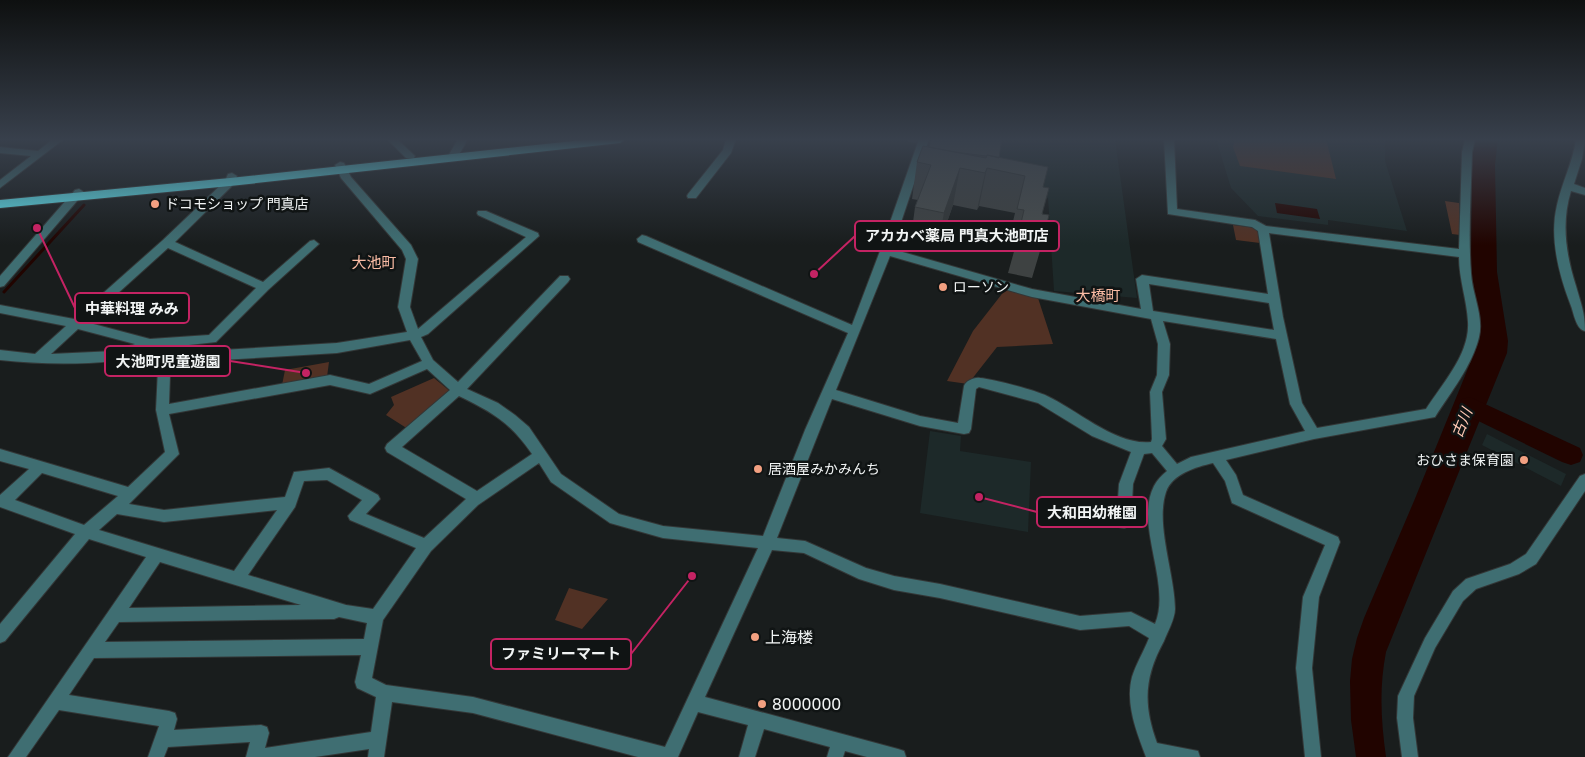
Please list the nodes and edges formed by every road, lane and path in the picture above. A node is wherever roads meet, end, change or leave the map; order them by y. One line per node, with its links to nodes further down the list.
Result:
1 (14, 174): 10 (street)
2 (274, 174): 9 (highway)
3 (344, 174): 33 (street)
4 (709, 174): 14 (street)
5 (912, 174): 22 (street)
6 (1170, 174): 18 (street)
7 (1467, 174): 23 (street)
8 (1573, 174): 11 (street)
9 (231, 179): 13 (highway); 20 (street)
10 (0, 185)
11 (1569, 186): 12 (street); 31 (street)
12 (1585, 192)
13 (76, 195): 15 (highway); 16 (highway); 25 (street)
14 (692, 196)
15 (0, 198)
16 (0, 204)
17 (482, 212): 33 (street)
18 (1263, 229): 23 (street); 27 (street)
19 (642, 239): 32 (street)
20 (166, 243): 26 (street); 30 (street)
21 (314, 244): 26 (street)
22 (886, 251): 29 (street); 32 (street)
23 (1465, 254): 44 (street)
24 (564, 279): 41 (street)
25 (0, 283)
26 (264, 287): 35 (street)
27 (1273, 299): 29 (street); 34 (street)
28 (0, 309): 30 (street)
29 (1152, 315): 34 (street); 45 (street)
30 (76, 324): 36 (street); 39 (street)
31 (1585, 327)
32 (855, 331): 42 (street)
33 (414, 335): 38 (street); 40 (street)
34 (1280, 335): 44 (street)
35 (166, 342): 36 (street); 43 (street)
36 (150, 344): 39 (street)
37 (0, 355): 39 (street)
38 (220, 355)
39 (37, 359)
40 (429, 363): 41 (street); 43 (street)
41 (458, 390): 48 (street); 54 (street)
42 (828, 393): 46 (street); 60 (street)
43 (162, 410): 53 (street)
44 (1314, 434): 49 (street)
45 (1155, 447): 46 (street); 51 (street)
46 (1139, 449): 58 (street)
47 (0, 455): 50 (street)
48 (539, 456): 54 (street); 60 (street)
49 (1216, 457): 51 (street); 88 (street)
50 (40, 467): 53 (street); 55 (street)
51 (1175, 471): 67 (street)
52 (1585, 480): 89 (street)
53 (130, 494): 57 (street)
54 (477, 498): 61 (street)
55 (2, 502): 59 (street)
56 (290, 503): 57 (street); 61 (street); 63 (street)
57 (115, 508): 59 (street)
58 (1068, 513)
59 (86, 532): 62 (street); 68 (street)
60 (768, 543): 67 (street); 73 (street)
61 (426, 546): 66 (street)
62 (158, 554): 63 (street); 65 (street)
63 (238, 579): 64 (street)
64 (346, 612): 65 (street); 66 (street)
65 (115, 615): 70 (street)
66 (376, 617): 69 (street)
67 (1159, 635): 78 (street)
68 (0, 636)
69 (369, 647): 70 (street); 71 (street)
70 (91, 650): 72 (street)
71 (385, 693): 76 (street); 84 (street)
72 (55, 701): 75 (street); 79 (street)
73 (693, 702): 74 (street); 84 (street)
74 (758, 720): 77 (street); 85 (street)
75 (163, 739): 80 (street); 81 (street)
76 (378, 740): 82 (street); 83 (street)
77 (837, 749): 86 (street)
78 (1153, 754): 87 (street)
79 (16, 757)
80 (156, 757)
81 (254, 757)
82 (259, 757)
83 (376, 757)
84 (669, 757)
85 (747, 757)
86 (898, 757)
87 (1192, 757)
88 (1313, 757)
89 (1410, 757)

